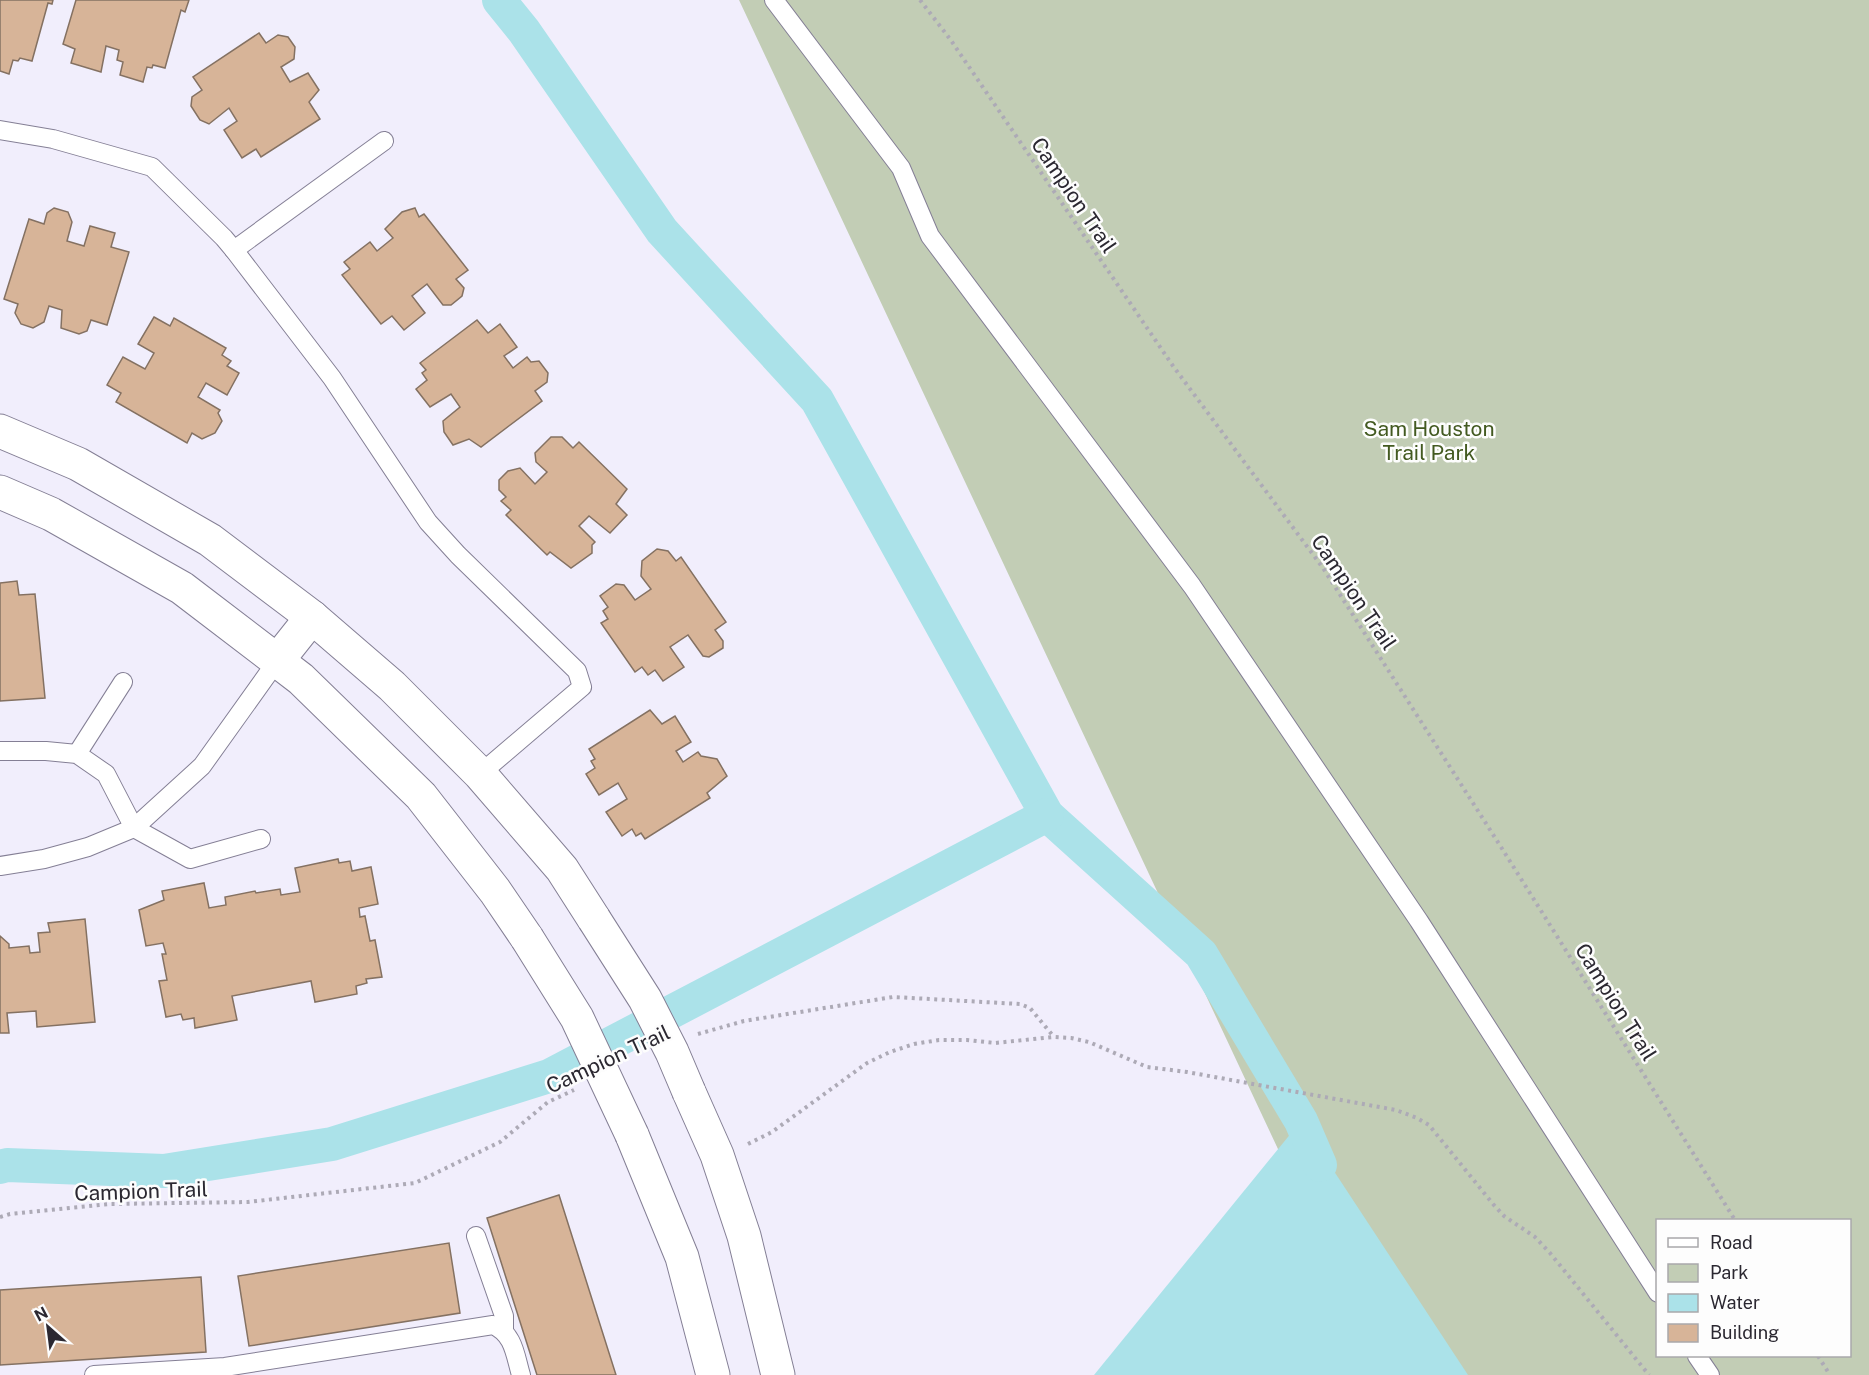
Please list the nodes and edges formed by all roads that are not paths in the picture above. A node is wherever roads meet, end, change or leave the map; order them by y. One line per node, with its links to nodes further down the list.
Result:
1 (774, 0): 17 (lane)
2 (0, 130): 4 (lane)
3 (384, 141): 4 (lane)
4 (234, 250): 12 (lane)
5 (0, 431): 7 (main road)
6 (0, 492): 8 (main road)
7 (312, 617): 8 (main road); 12 (main road)
8 (277, 661): 13 (lane); 23 (main road, bridge)
9 (123, 682): 11 (lane)
10 (0, 751): 11 (lane)
11 (77, 754): 13 (lane)
12 (480, 774): 24 (main road, bridge)
13 (134, 828): 14 (lane); 15 (lane)
14 (261, 839)
15 (0, 866)
16 (476, 1236): 18 (lane)
17 (1656, 1290)
18 (504, 1330): 20 (lane); 22 (lane)
19 (1698, 1357): 25 (lane)
20 (225, 1371): 21 (lane)
21 (94, 1375)
22 (520, 1375)
23 (713, 1375)
24 (778, 1375)
25 (1710, 1375)

